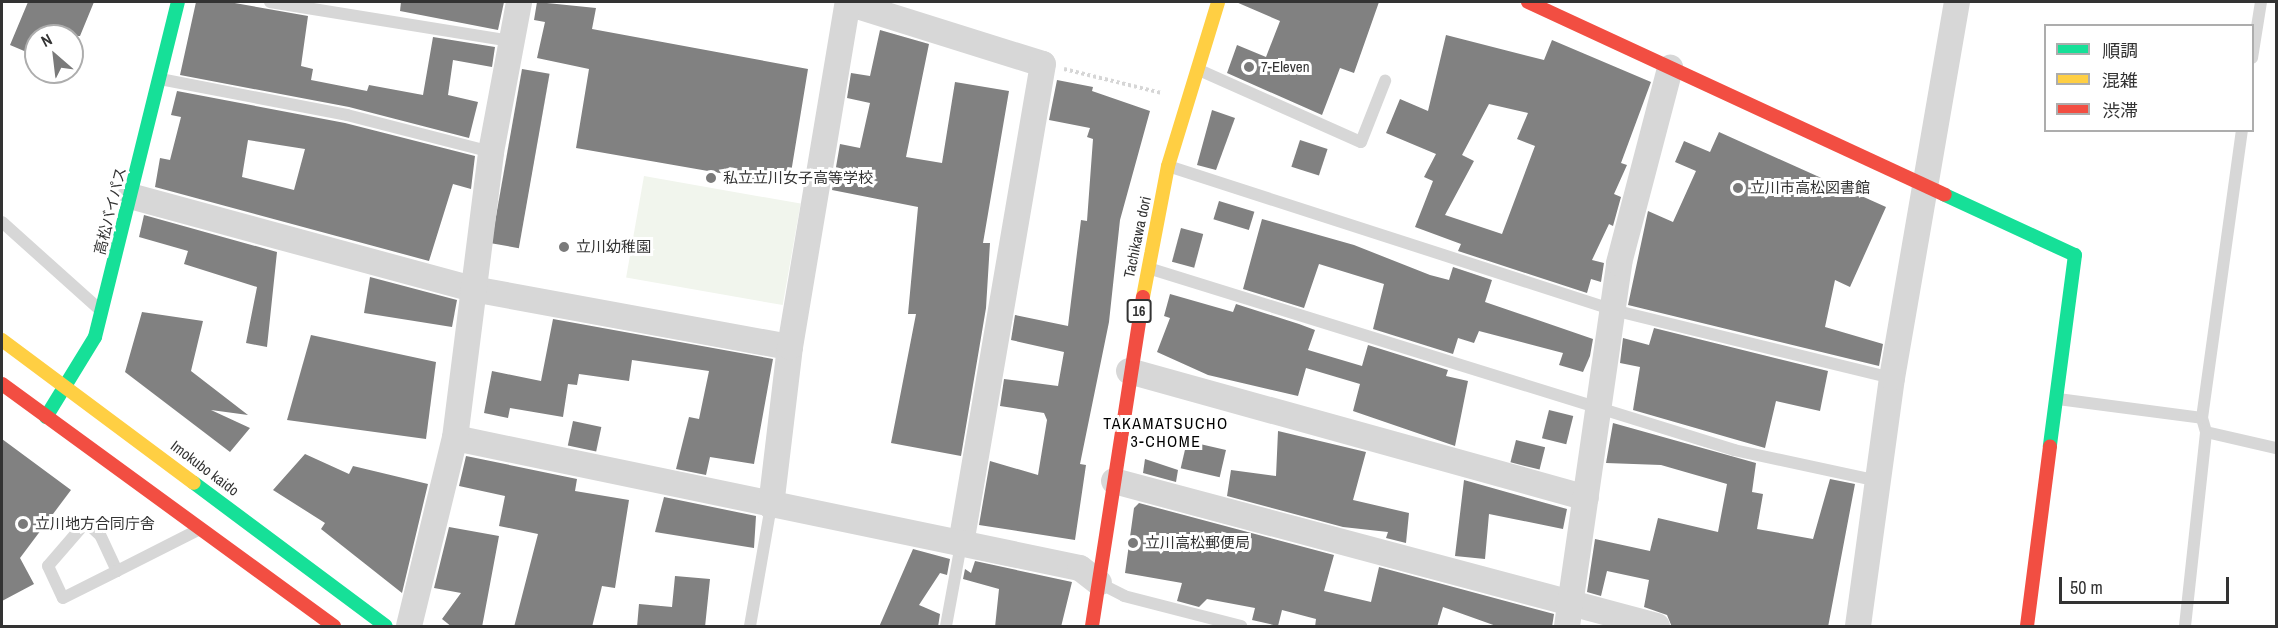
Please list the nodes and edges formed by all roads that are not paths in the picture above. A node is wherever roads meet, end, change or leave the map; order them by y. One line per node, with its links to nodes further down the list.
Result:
1 (178, 2): 13 (street, 高松バイパス)
2 (270, 2): 9 (lane)
3 (519, 2): 9 (street)
4 (846, 2): 26 (street); 43 (street)
5 (1218, 2): 12 (street, Tachikawa dori / 16)
6 (1528, 2): 11 (street)
7 (1957, 2): 18 (street)
8 (2260, 2): 10 (lane)
9 (512, 41): 16 (street)
10 (2254, 50)
11 (1670, 68): 18 (street); 23 (street)
12 (1197, 69): 14 (lane); 17 (street, Tachikawa dori / 16)
13 (159, 78): 16 (lane); 19 (street, 高松バイパス)
14 (1385, 81)
15 (2242, 132): 34 (lane)
16 (491, 152): 22 (street)
17 (1168, 166): 21 (street, Tachikawa dori / 16); 23 (lane)
18 (1926, 186): 28 (street); 31 (street)
19 (130, 196): 22 (street); 24 (street, 高松バイパス)
20 (2, 222): 24 (lane)
21 (1147, 268): 27 (street, Tachikawa dori / 16); 32 (lane)
22 (473, 290): 26 (street); 36 (street)
23 (1613, 310): 28 (lane); 32 (street)
24 (102, 311): 30 (street, 高松バイパス)
25 (2, 340): 30 (street, Imokubo kaido)
26 (790, 346): 41 (street)
27 (1129, 371): 38 (street, Tachikawa dori / 16); 40 (street)
28 (1892, 378): 39 (street)
29 (2, 384): 33 (street)
30 (66, 386): 33 (street, 高松バイパス); 48 (street, Imokubo kaido)
31 (2058, 399): 34 (lane); 56 (street)
32 (1596, 406): 39 (lane); 40 (street)
33 (46, 417): 42 (street)
34 (2202, 418): 35 (lane)
35 (2206, 432): 37 (lane); 57 (lane)
36 (455, 438): 41 (street); 49 (street)
37 (2277, 448)
38 (1114, 481): 45 (street, Tachikawa dori / 16); 46 (street)
39 (1878, 481): 55 (street)
40 (1586, 498): 46 (street)
41 (771, 506): 43 (street); 50 (lane)
42 (201, 528): 44 (lane); 47 (street)
43 (960, 544): 45 (street); 51 (lane)
44 (117, 571): 44 (lane)
45 (1099, 583): 52 (street, Tachikawa dori / 16); 53 (lane)
46 (1568, 616): 54 (street)
47 (334, 627)
48 (386, 627)
49 (409, 627)
50 (750, 627)
51 (946, 627)
52 (1092, 627)
53 (1241, 627)
54 (1657, 627)
55 (1858, 627)
56 (2027, 627)
57 (2185, 627)

